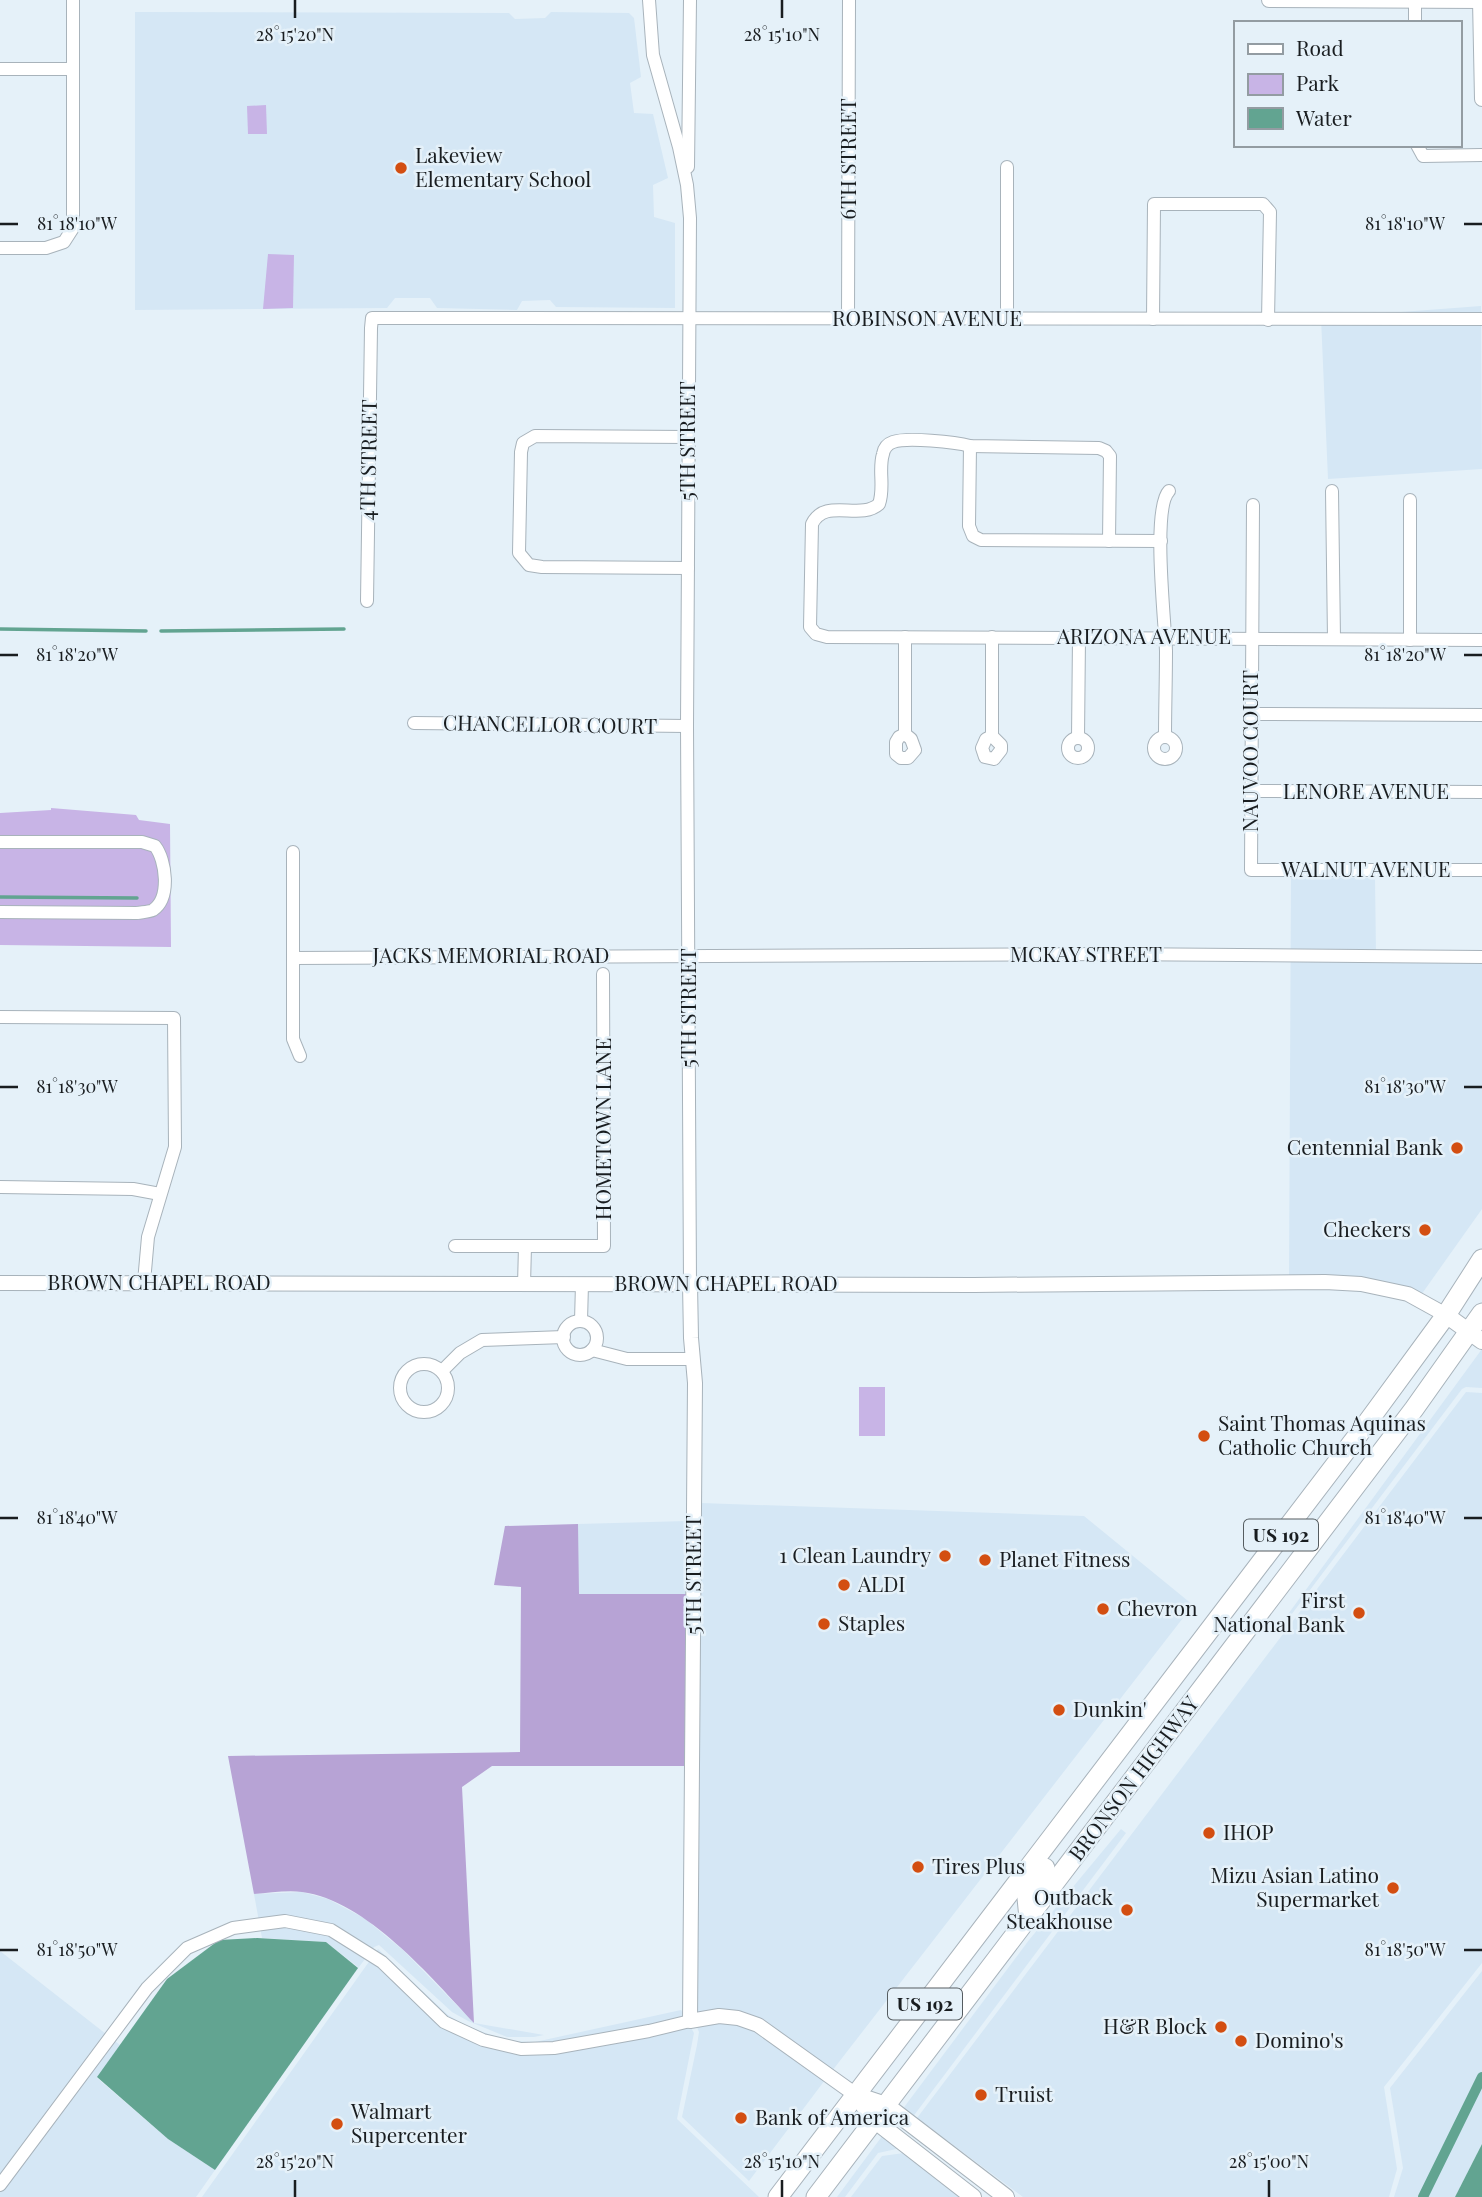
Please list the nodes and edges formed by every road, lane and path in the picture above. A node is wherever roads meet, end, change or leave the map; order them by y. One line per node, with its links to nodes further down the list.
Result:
1 (73, 0): 11 (street)
2 (649, 0): 16 (street, 5TH STREET)
3 (690, 0): 16 (street)
4 (849, 0): 20 (street, 6TH STREET)
5 (1269, 0): 6 (street)
6 (1324, 0): 7 (street)
7 (1415, 1): 8 (street); 9 (street)
8 (1481, 1): 12 (street)
9 (1415, 21)
10 (0, 69): 11 (street)
11 (73, 69): 17 (street)
12 (1482, 100)
13 (1418, 147): 14 (street)
14 (1482, 155)
15 (1007, 167): 21 (street)
16 (687, 185): 19 (street, 5TH STREET)
17 (0, 248)
18 (373, 318): 19 (street, ROBINSON AVENUE); 34 (street, 4TH STREET)
19 (688, 318): 20 (street, ROBINSON AVENUE); 25 (street, 5TH STREET)
20 (848, 319): 21 (street, ROBINSON AVENUE)
21 (1007, 319): 22 (street, ROBINSON AVENUE)
22 (1153, 319): 24 (street, ROBINSON AVENUE); 24 (street)
23 (1482, 319): 24 (street, ROBINSON AVENUE)
24 (1269, 320)
25 (688, 437): 33 (street, 5TH STREET); 33 (street)
26 (970, 446): 31 (street); 31 (street); 35 (street, ARIZONA AVENUE)
27 (1169, 491): 32 (street)
28 (1332, 491): 40 (street)
29 (1410, 500): 41 (street)
30 (1253, 505): 39 (street, NAUVOO COURT)
31 (1109, 541): 32 (street)
32 (1161, 541): 38 (street)
33 (688, 568): 46 (street, 5TH STREET)
34 (367, 601)
35 (905, 637): 36 (street, ARIZONA AVENUE); 47 (street)
36 (992, 637): 37 (street, ARIZONA AVENUE); 48 (street)
37 (1079, 637): 38 (street, ARIZONA AVENUE); 50 (street)
38 (1164, 637): 39 (street, ARIZONA AVENUE); 49 (street)
39 (1251, 638): 40 (street, ARIZONA AVENUE); 43 (street, NAUVOO COURT)
40 (1334, 639): 41 (street, ARIZONA AVENUE)
41 (1410, 640): 42 (street, ARIZONA AVENUE)
42 (1482, 640)
43 (1252, 714): 44 (street); 51 (street, NAUVOO COURT)
44 (1482, 715)
45 (414, 723): 46 (street, CHANCELLOR COURT)
46 (687, 726): 58 (street, 5TH STREET)
47 (905, 734)
48 (992, 736)
49 (1165, 737)
50 (1078, 738)
51 (1251, 792): 52 (street, LENORE AVENUE); 55 (street, NAUVOO COURT)
52 (1482, 792)
53 (0, 842): 57 (street)
54 (293, 852): 60 (street)
55 (1251, 870): 56 (street, WALNUT AVENUE)
56 (1482, 870)
57 (0, 912)
58 (690, 955): 59 (street, MCKAY STREET); 60 (street, JACKS MEMORIAL ROAD); 72 (street, 5TH STREET)
59 (1482, 957)
60 (292, 958): 63 (street)
61 (603, 974): 67 (street, HOMETOWN LANE)
62 (0, 1017): 65 (street)
63 (300, 1056)
64 (0, 1187): 65 (street)
65 (160, 1194): 69 (street)
66 (455, 1246): 67 (street, HOMETOWN LANE)
67 (525, 1246): 73 (street)
68 (1482, 1259): 75 (highway, US 192)
69 (144, 1282): 70 (street, BROWN CHAPEL ROAD); 73 (street, BROWN CHAPEL ROAD)
70 (0, 1283)
71 (582, 1284): 72 (street, BROWN CHAPEL ROAD); 73 (street, BROWN CHAPEL ROAD); 76 (street)
72 (690, 1284): 75 (street, BROWN CHAPEL ROAD); 80 (street, 5TH STREET)
73 (524, 1285)
74 (1482, 1313): 77 (highway, US 192)
75 (1446, 1315): 77 (main road); 82 (highway, US 192)
76 (581, 1321): 78 (street); 79 (street)
77 (1476, 1336): 84 (highway, BRONSON HIGHWAY / US 192)
78 (564, 1337): 79 (street); 81 (street)
79 (592, 1350): 80 (street)
80 (694, 1359): 88 (street, 5TH STREET)
81 (442, 1371)
82 (1217, 1620): 83 (highway, US 192); 84 (highway)
83 (1154, 1703): 85 (highway); 86 (highway, BRONSON HIGHWAY / US 192)
84 (1177, 1722): 85 (highway, BRONSON HIGHWAY / US 192)
85 (1144, 1765): 87 (highway, BRONSON HIGHWAY / US 192)
86 (1062, 1825): 87 (highway); 89 (highway, BRONSON HIGHWAY / US 192)
87 (1029, 1917): 90 (highway, BRONSON HIGHWAY / US 192)
88 (690, 2021): 89 (street); 91 (street)
89 (856, 2095): 90 (main road); 92 (highway, BRONSON HIGHWAY / US 192)
90 (880, 2113): 93 (highway, BRONSON HIGHWAY / US 192); 94 (main road); 95 (main road)
91 (0, 2185)
92 (778, 2197)
93 (816, 2197)
94 (974, 2197)
95 (1006, 2197)

